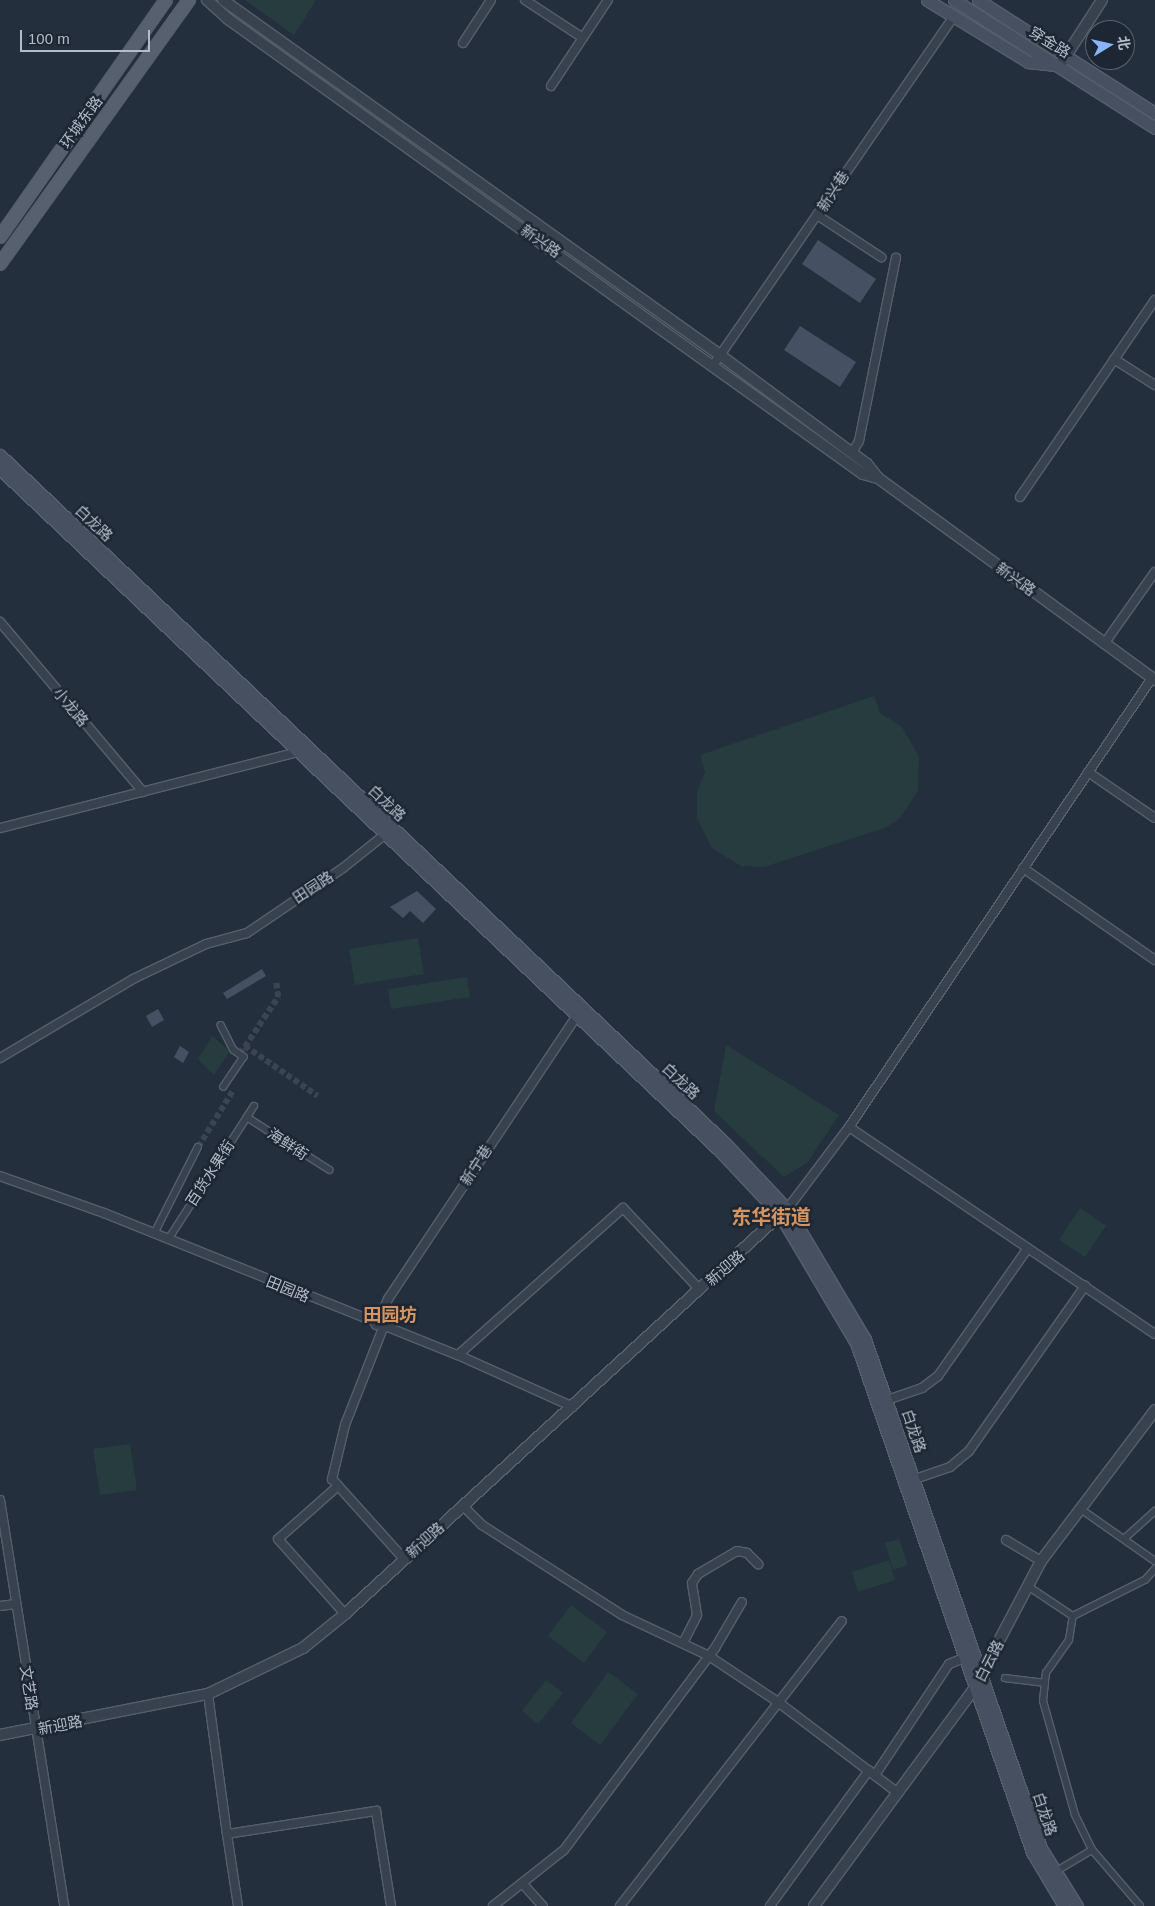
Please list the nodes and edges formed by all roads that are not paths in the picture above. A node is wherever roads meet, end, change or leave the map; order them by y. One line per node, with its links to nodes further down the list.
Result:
1 (166, 0): 21 (main road, 环城东路)
2 (189, 0): 24 (main road, 环城东路)
3 (207, 0): 27 (street, 新兴路)
4 (223, 0): 27 (street, 新兴路)
5 (491, 0): 14 (street)
6 (525, 0): 13 (street)
7 (608, 0): 13 (street)
8 (927, 0): 12 (main road)
9 (954, 0): 16 (main road, 穿金路)
10 (978, 0): 15 (main road, 穿金路)
11 (1102, 0): 15 (street)
12 (953, 18): 16 (main road); 20 (street, 新兴巷)
13 (583, 38): 17 (street)
14 (463, 43)
15 (1067, 55): 16 (street); 18 (main road, 穿金路)
16 (1060, 65): 19 (main road, 穿金路)
17 (552, 86)
18 (1155, 113)
19 (1155, 128)
20 (817, 215): 22 (street); 27 (street, 新兴巷)
21 (0, 237)
22 (881, 257)
23 (896, 258): 29 (street)
24 (0, 264)
25 (1155, 300): 26 (street)
26 (1114, 359): 28 (street); 33 (street)
27 (717, 360): 29 (street, 新兴路); 32 (street, 新兴路)
28 (1155, 385)
29 (852, 453): 32 (street, 新兴路)
30 (0, 455): 38 (main road, 白龙路)
31 (0, 469): 38 (main road, 白龙路)
32 (878, 478): 36 (street, 新兴路)
33 (1020, 497)
34 (1155, 572): 36 (street)
35 (0, 622): 40 (street, 小龙路)
36 (1104, 644): 37 (street, 新兴路)
37 (1153, 679): 39 (street)
38 (303, 750): 40 (street); 43 (main road, 白龙路); 46 (main road, 白龙路)
39 (1088, 772): 41 (street); 44 (street)
40 (143, 792): 42 (street)
41 (1155, 818)
42 (0, 828)
43 (384, 835): 46 (main road, 白龙路); 48 (street, 田园路)
44 (1023, 868): 45 (street); 52 (street)
45 (1155, 960)
46 (580, 1013): 56 (main road, 白龙路); 62 (street, 新宁巷)
47 (221, 1025): 49 (street)
48 (0, 1058)
49 (224, 1088)
50 (254, 1106): 51 (street, 百货水果街)
51 (247, 1117): 54 (street, 海鲜街); 58 (street, 百货水果街)
52 (849, 1127): 56 (street); 59 (street)
53 (198, 1146): 57 (street)
54 (330, 1170)
55 (0, 1176): 57 (street, 田园路)
56 (784, 1213): 61 (street, 新迎路); 65 (main road, 白龙路); 90 (main road, 白龙路)
57 (154, 1234): 58 (street, 田园路)
58 (168, 1240): 62 (street, 田园路)
59 (1028, 1248): 60 (street); 65 (street)
60 (1085, 1286): 63 (street); 68 (street)
61 (700, 1290): 64 (street); 66 (street, 新迎路)
62 (380, 1326): 64 (street, 田园路); 69 (street, 新宁巷)
63 (1155, 1334)
64 (458, 1355): 66 (street, 田园路)
65 (888, 1400): 68 (main road, 白龙路)
66 (573, 1407): 71 (street, 新迎路)
67 (1155, 1410): 72 (street, 白云路)
68 (915, 1479): 91 (main road, 白龙路)
69 (338, 1486): 76 (street); 85 (street)
70 (0, 1500): 83 (street, 文艺路)
71 (463, 1506): 76 (street, 新迎路); 88 (street)
72 (1081, 1509): 74 (street); 77 (street, 白云路)
73 (1155, 1511): 74 (street)
74 (1124, 1539): 78 (street)
75 (1006, 1540): 77 (street)
76 (404, 1559): 85 (street, 新迎路)
77 (1041, 1561): 81 (street, 白云路)
78 (1155, 1561)
79 (758, 1564): 88 (street)
80 (1155, 1569): 86 (street)
81 (1028, 1586): 86 (street); 91 (street, 白云路)
82 (742, 1602): 89 (street)
83 (16, 1604): 84 (street); 97 (street, 文艺路)
84 (0, 1606)
85 (345, 1614): 95 (street, 新迎路)
86 (1073, 1616): 93 (street)
87 (842, 1621): 96 (street)
88 (683, 1643): 89 (street)
89 (709, 1656): 96 (street); 104 (street)
90 (966, 1657): 94 (main road, 白龙路); 99 (street)
91 (982, 1675): 94 (street, 白云路); 103 (main road, 白龙路)
92 (1005, 1678): 93 (street)
93 (1045, 1683): 102 (street)
94 (976, 1686): 100 (street, 白云路); 113 (main road, 白龙路)
95 (208, 1694): 97 (street, 新迎路); 101 (street)
96 (778, 1702): 99 (street); 110 (street)
97 (36, 1730): 98 (street, 新迎路); 105 (street, 文艺路)
98 (0, 1735)
99 (872, 1772): 100 (street); 111 (street)
100 (898, 1793): 112 (street, 白云路)
101 (227, 1834): 106 (street); 107 (street)
102 (1092, 1850): 103 (street); 115 (street)
103 (1053, 1873): 114 (main road, 白龙路)
104 (522, 1883): 108 (street); 109 (street)
105 (64, 1906)
106 (238, 1906)
107 (391, 1906)
108 (493, 1906)
109 (543, 1906)
110 (620, 1906)
111 (770, 1906)
112 (814, 1906)
113 (1064, 1906)
114 (1077, 1906)
115 (1140, 1906)

